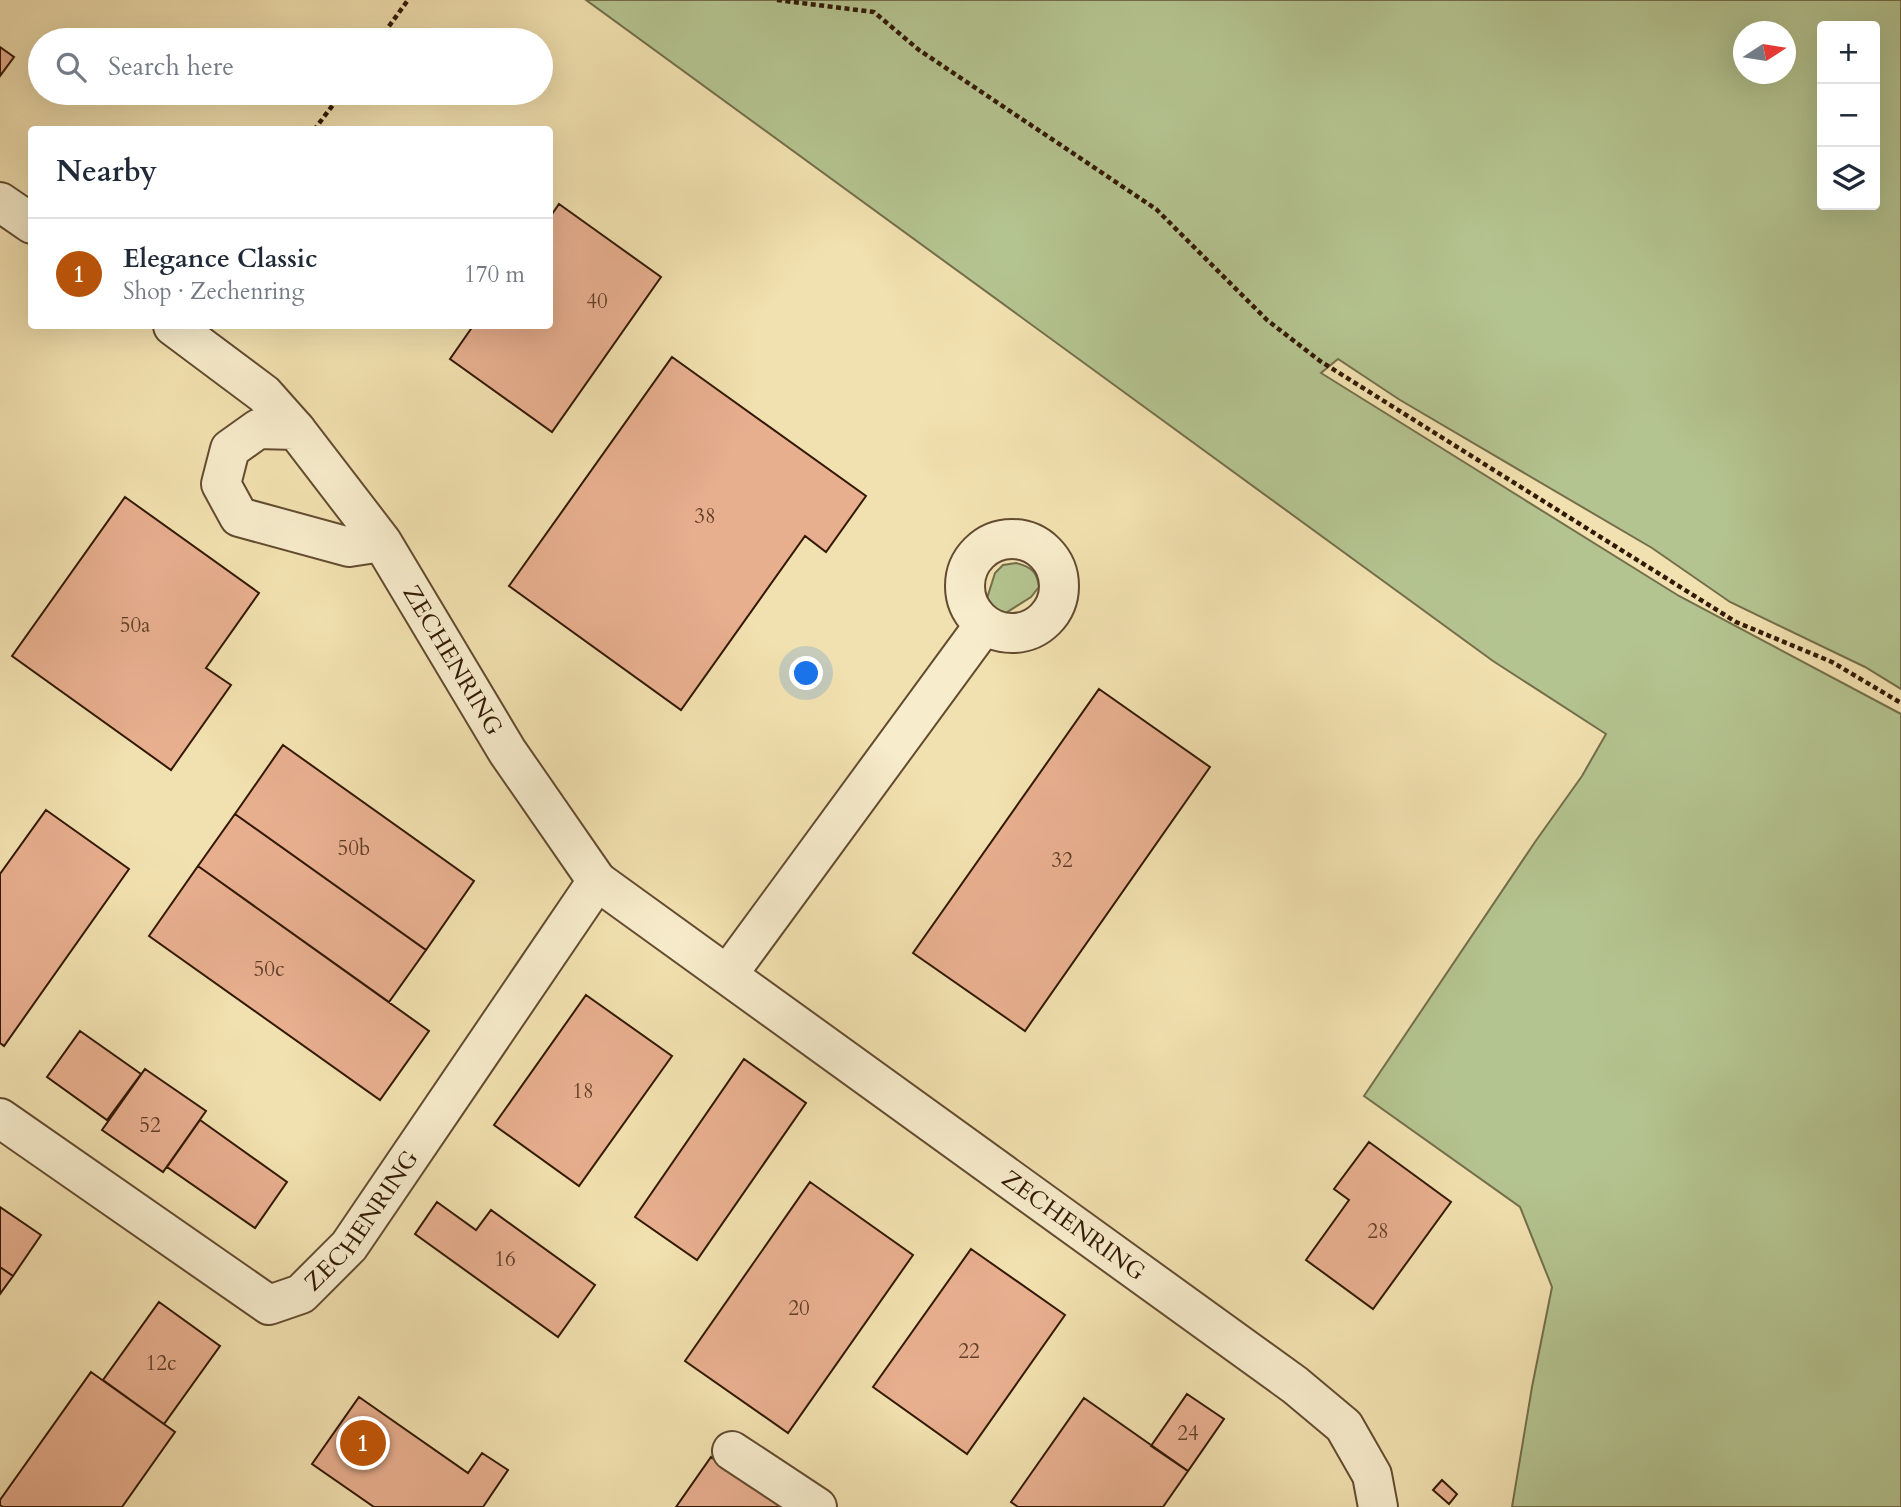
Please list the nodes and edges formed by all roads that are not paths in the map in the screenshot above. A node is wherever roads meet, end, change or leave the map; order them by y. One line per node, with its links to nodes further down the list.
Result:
1 (0, 202): 2 (street)
2 (28, 221)
3 (177, 329): 4 (street, ZECHENRING)
4 (296, 430): 5 (street, ZECHENRING); 5 (street)
5 (382, 542): 7 (street, ZECHENRING)
6 (984, 625): 8 (street)
7 (597, 881): 8 (street, ZECHENRING); 9 (street, ZECHENRING)
8 (728, 974): 12 (street, ZECHENRING)
9 (0, 1118)
10 (732, 1451): 11 (street)
11 (817, 1507)
12 (1378, 1507)

